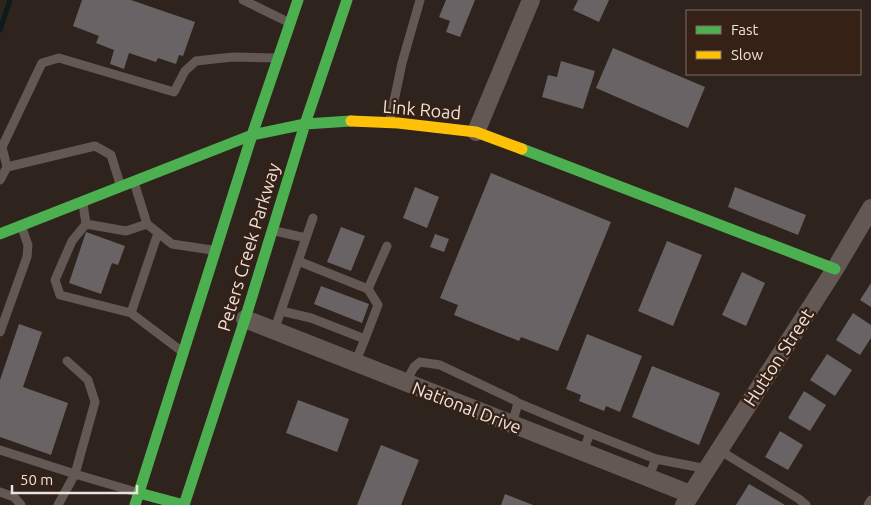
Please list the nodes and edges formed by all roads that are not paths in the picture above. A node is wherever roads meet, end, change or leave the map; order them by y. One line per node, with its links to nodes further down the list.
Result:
1 (243, 0): 6 (lane)
2 (298, 0): 6 (main road, Peters Creek Parkway)
3 (347, 0): 9 (main road, Peters Creek Parkway)
4 (420, 0): 8 (lane)
5 (531, 0): 10 (street)
6 (290, 23): 7 (main road, Peters Creek Parkway)
7 (278, 58): 11 (main road, Peters Creek Parkway); 12 (lane)
8 (390, 123): 9 (main road, Link Road); 10 (main road, Link Road)
9 (305, 124): 11 (main road, Link Road); 22 (main road, Peters Creek Parkway)
10 (476, 132): 29 (main road, Link Road)
11 (252, 135): 14 (main road, Link Road); 27 (main road, Peters Creek Parkway)
12 (7, 168): 13 (lane); 15 (lane)
13 (0, 180)
14 (134, 181): 15 (main road, Link Road); 20 (lane)
15 (121, 186): 16 (main road, Link Road)
16 (82, 202): 19 (lane); 21 (main road, Link Road)
17 (871, 208): 29 (street, Hutton Street)
18 (313, 218): 25 (lane)
19 (86, 224): 20 (lane); 32 (lane)
20 (147, 224): 24 (lane)
21 (21, 225): 23 (main road, Link Road); 35 (lane)
22 (272, 230): 25 (lane); 33 (main road, Peters Creek Parkway)
23 (1, 231)
24 (158, 233): 27 (lane); 32 (lane)
25 (306, 238): 28 (lane)
26 (387, 246): 30 (lane)
27 (216, 251): 37 (main road, Peters Creek Parkway)
28 (298, 261): 30 (lane); 31 (lane)
29 (834, 269): 45 (street, Hutton Street)
30 (368, 289): 36 (lane)
31 (281, 311): 34 (lane); 36 (lane)
32 (131, 313): 37 (lane)
33 (245, 319): 34 (street, National Drive); 58 (main road, Peters Creek Parkway)
34 (274, 331): 39 (street, National Drive)
35 (0, 332)
36 (365, 339): 39 (lane)
37 (184, 352): 52 (main road, Peters Creek Parkway)
38 (66, 361): 49 (lane)
39 (355, 362): 40 (street, National Drive)
40 (406, 382): 41 (lane); 42 (street, National Drive)
41 (518, 403): 42 (lane); 43 (lane)
42 (512, 424): 46 (street, National Drive)
43 (590, 433): 46 (lane); 47 (lane)
44 (0, 450): 49 (lane)
45 (719, 450): 48 (street, Hutton Street); 59 (lane)
46 (583, 452): 50 (street, National Drive)
47 (656, 459): 48 (lane); 50 (lane)
48 (707, 469): 54 (street, Hutton Street)
49 (75, 474): 52 (lane); 56 (lane)
50 (648, 478): 54 (street, National Drive)
51 (0, 492): 55 (lane)
52 (138, 493): 57 (main road, Peters Creek Parkway); 58 (main road)
53 (871, 500): 60 (lane)
54 (686, 502)
55 (21, 505)
56 (58, 505)
57 (135, 505)
58 (184, 505)
59 (806, 505)
60 (868, 505)

